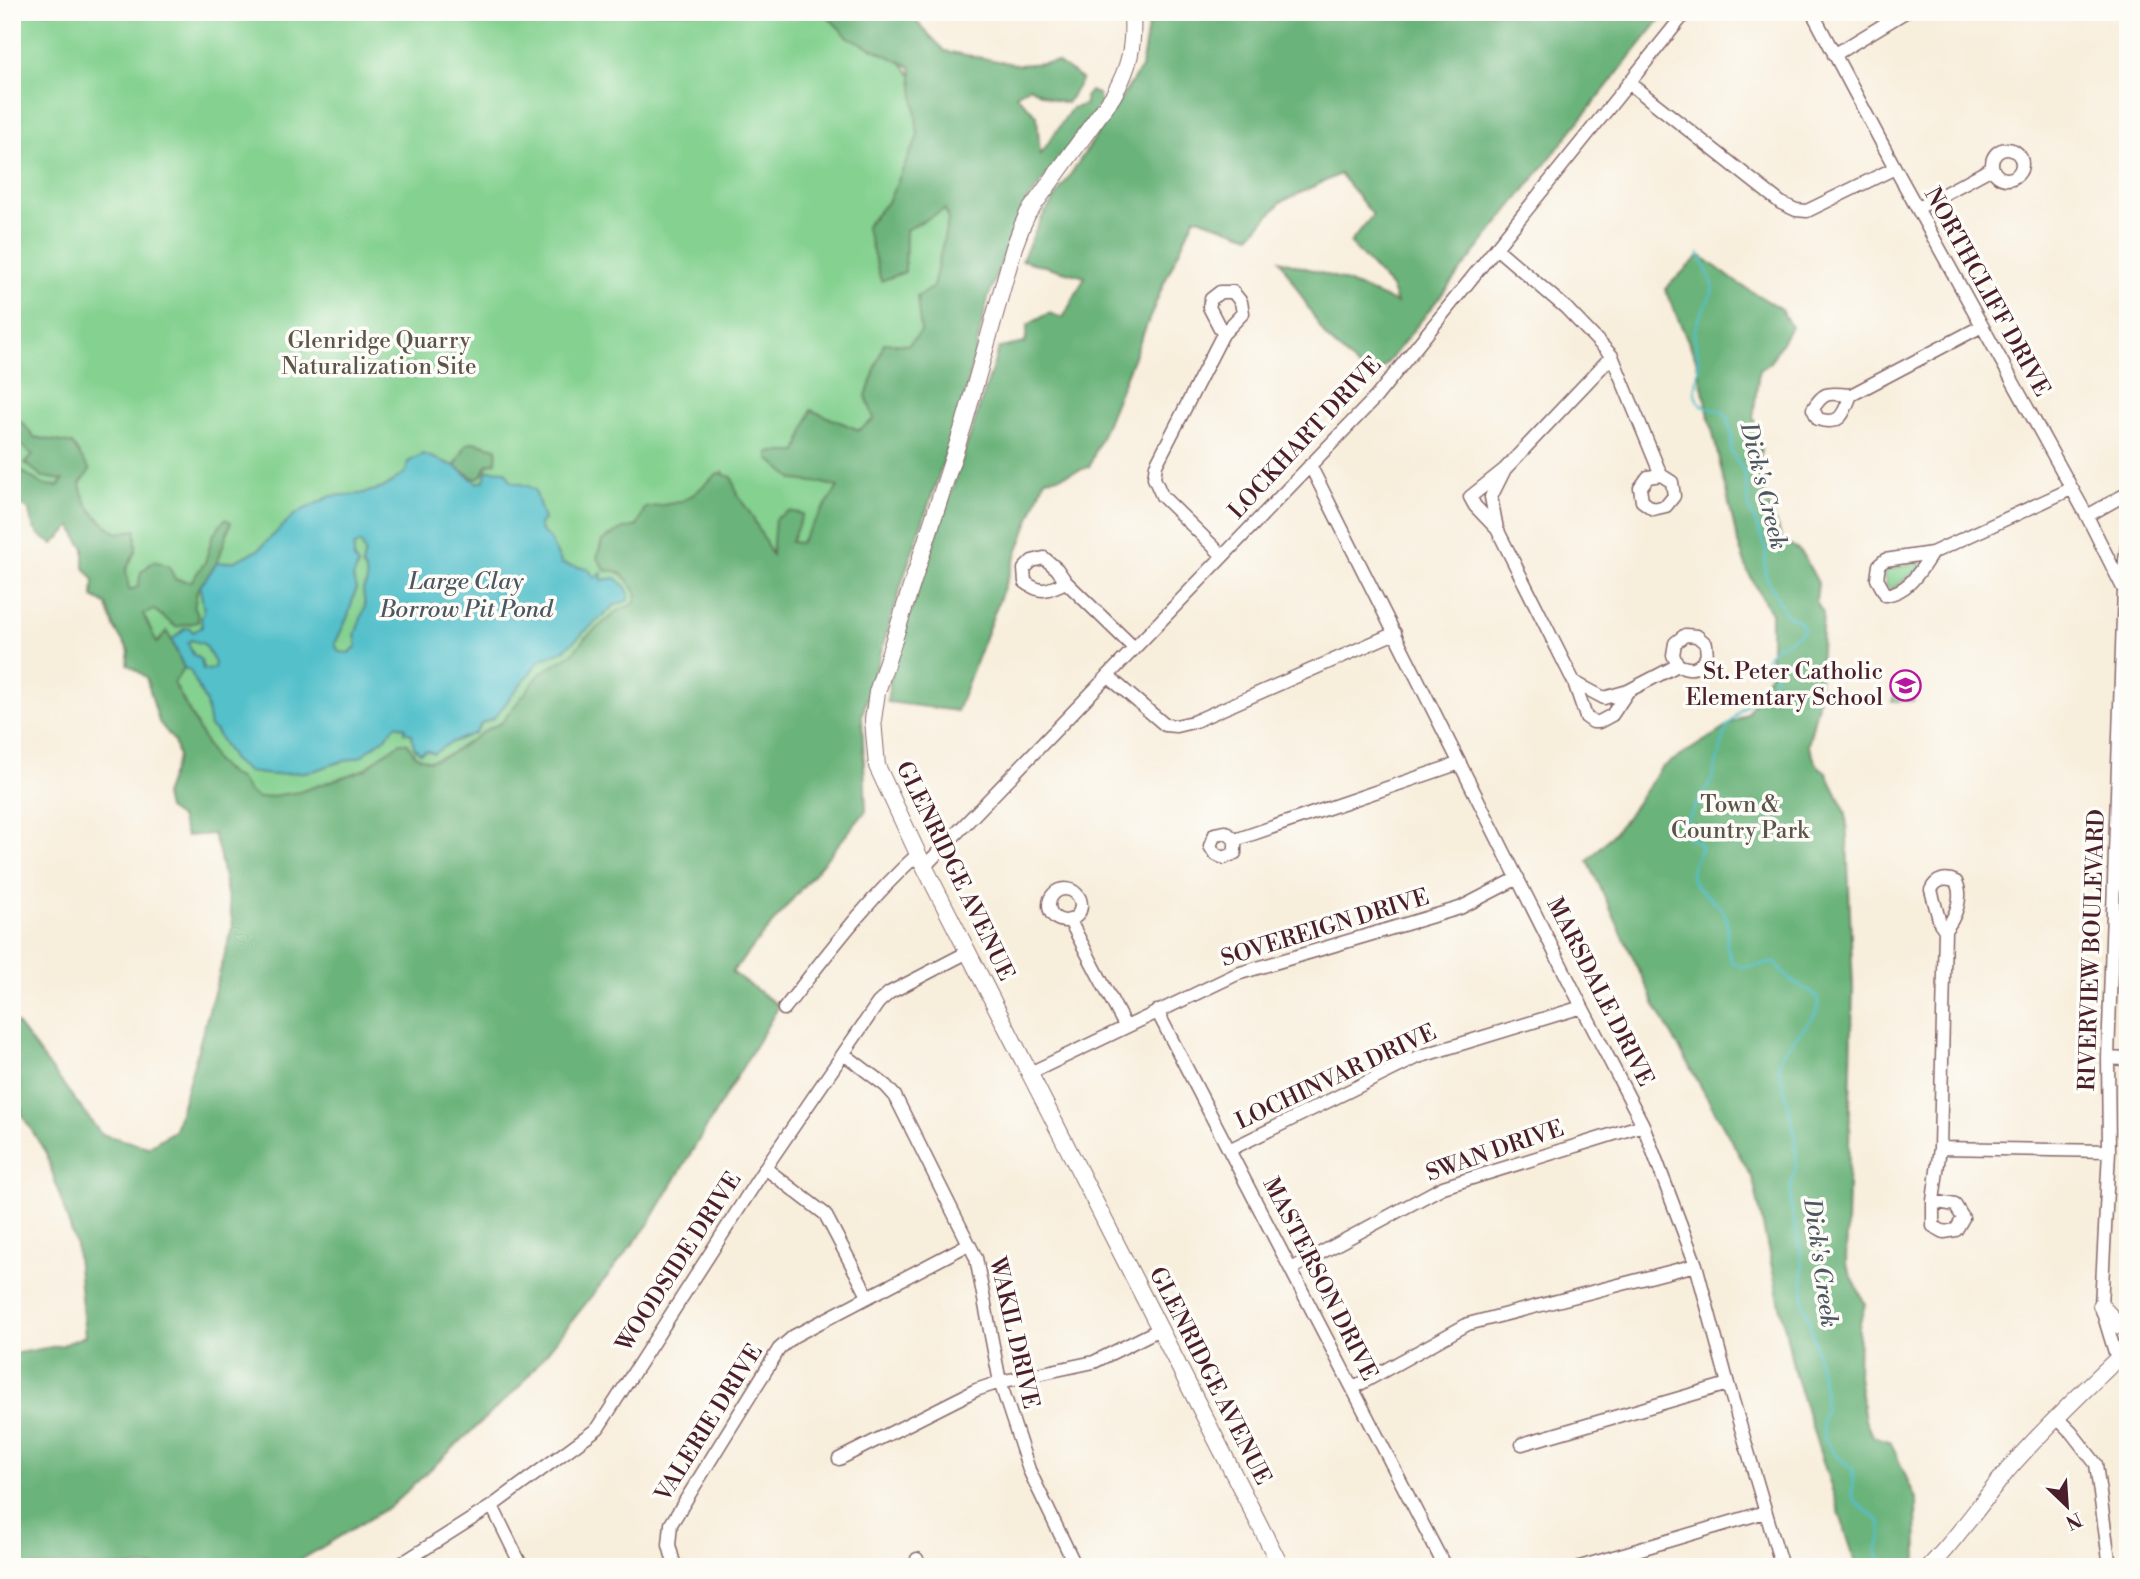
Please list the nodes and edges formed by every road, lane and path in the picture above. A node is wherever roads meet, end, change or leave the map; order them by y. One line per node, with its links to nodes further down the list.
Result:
1 (1132, 12): 35 (main road, GLENRIDGE AVENUE)
2 (1686, 12): 6 (street, LOCKHART DRIVE)
3 (1812, 12): 5 (street, NORTHCLIFF DRIVE)
4 (1905, 12): 5 (street)
5 (1834, 55): 7 (street, NORTHCLIFF DRIVE)
6 (1629, 83): 7 (street); 10 (street, LOCKHART DRIVE)
7 (1895, 168): 9 (street, NORTHCLIFF DRIVE)
8 (1993, 168): 9 (street)
9 (1918, 208): 11 (street, NORTHCLIFF DRIVE)
10 (1496, 247): 13 (street); 15 (street, LOCKHART DRIVE)
11 (1982, 326): 14 (street); 18 (street, NORTHCLIFF DRIVE)
12 (1223, 334): 24 (street)
13 (1612, 356): 16 (street); 17 (street)
14 (1851, 396)
15 (1310, 465): 24 (street, LOCKHART DRIVE); 27 (street, MARSDALE DRIVE)
16 (1505, 469): 21 (street); 21 (street)
17 (1661, 475)
18 (2071, 489): 20 (street, NORTHCLIFF DRIVE); 23 (street)
19 (2128, 493): 20 (street)
20 (2087, 516): 26 (street, NORTHCLIFF DRIVE)
21 (1497, 529): 31 (street)
22 (2128, 540): 26 (street, RIVERVIEW BOULEVARD)
23 (1932, 553)
24 (1222, 555): 28 (street, LOCKHART DRIVE)
25 (1066, 582): 28 (street)
26 (2124, 592): 45 (street, RIVERVIEW BOULEVARD)
27 (1395, 633): 30 (street); 33 (street, MARSDALE DRIVE)
28 (1134, 648): 30 (street, LOCKHART DRIVE)
29 (1678, 665): 32 (street)
30 (1109, 677): 35 (street, LOCKHART DRIVE)
31 (1574, 682): 32 (street); 32 (street)
32 (1628, 691)
33 (1460, 763): 34 (street); 36 (street, MARSDALE DRIVE)
34 (1235, 840)
35 (921, 860): 39 (main road, GLENRIDGE AVENUE); 41 (street, LOCKHART DRIVE)
36 (1518, 878): 40 (street, MARSDALE DRIVE); 42 (street, SOVEREIGN DRIVE)
37 (1070, 922): 43 (street)
38 (1945, 930): 49 (street)
39 (968, 953): 44 (street, WOODSIDE DRIVE); 47 (main road, GLENRIDGE AVENUE)
40 (1582, 1007): 48 (street, MARSDALE DRIVE); 50 (street, LOCHINVAR DRIVE)
41 (784, 1009)
42 (1157, 1011): 43 (street, SOVEREIGN DRIVE); 50 (street, MASTERSON DRIVE)
43 (1125, 1026): 47 (street, SOVEREIGN DRIVE)
44 (844, 1054): 52 (street, WOODSIDE DRIVE); 54 (street, WAKIL DRIVE)
45 (2108, 1058): 46 (street); 51 (street, RIVERVIEW BOULEVARD)
46 (2128, 1059)
47 (1030, 1073): 60 (main road, GLENRIDGE AVENUE)
48 (1643, 1125): 55 (street, MARSDALE DRIVE); 56 (street, SWAN DRIVE)
49 (1940, 1148): 51 (street); 53 (street)
50 (1229, 1150): 56 (street, MASTERSON DRIVE)
51 (2109, 1151): 58 (street, RIVERVIEW BOULEVARD)
52 (765, 1168): 57 (street); 68 (street, WOODSIDE DRIVE)
53 (1933, 1201)
54 (970, 1244): 57 (street, VALERIE DRIVE); 62 (street, WAKIL DRIVE)
55 (1696, 1265): 63 (street, MARSDALE DRIVE); 64 (street)
56 (1291, 1269): 64 (street, MASTERSON DRIVE)
57 (868, 1296): 72 (street, VALERIE DRIVE)
58 (2101, 1306): 59 (main road); 61 (street, RIVERVIEW BOULEVARD)
59 (2128, 1327)
60 (1160, 1329): 62 (street); 74 (main road, GLENRIDGE AVENUE)
61 (2122, 1354): 65 (main road)
62 (1000, 1382): 67 (street); 73 (street, WAKIL DRIVE)
63 (1728, 1384): 66 (street); 69 (street, MARSDALE DRIVE)
64 (1353, 1388): 75 (street, MASTERSON DRIVE)
65 (2057, 1418): 78 (main road); 79 (street)
66 (1522, 1444)
67 (839, 1459)
68 (492, 1506): 70 (street, WOODSIDE DRIVE); 71 (street)
69 (1765, 1511): 76 (street); 77 (street, MARSDALE DRIVE)
70 (396, 1567)
71 (522, 1567)
72 (676, 1567)
73 (1076, 1567)
74 (1281, 1567)
75 (1446, 1567)
76 (1580, 1567)
77 (1782, 1567)
78 (1929, 1567)
79 (2110, 1567)

